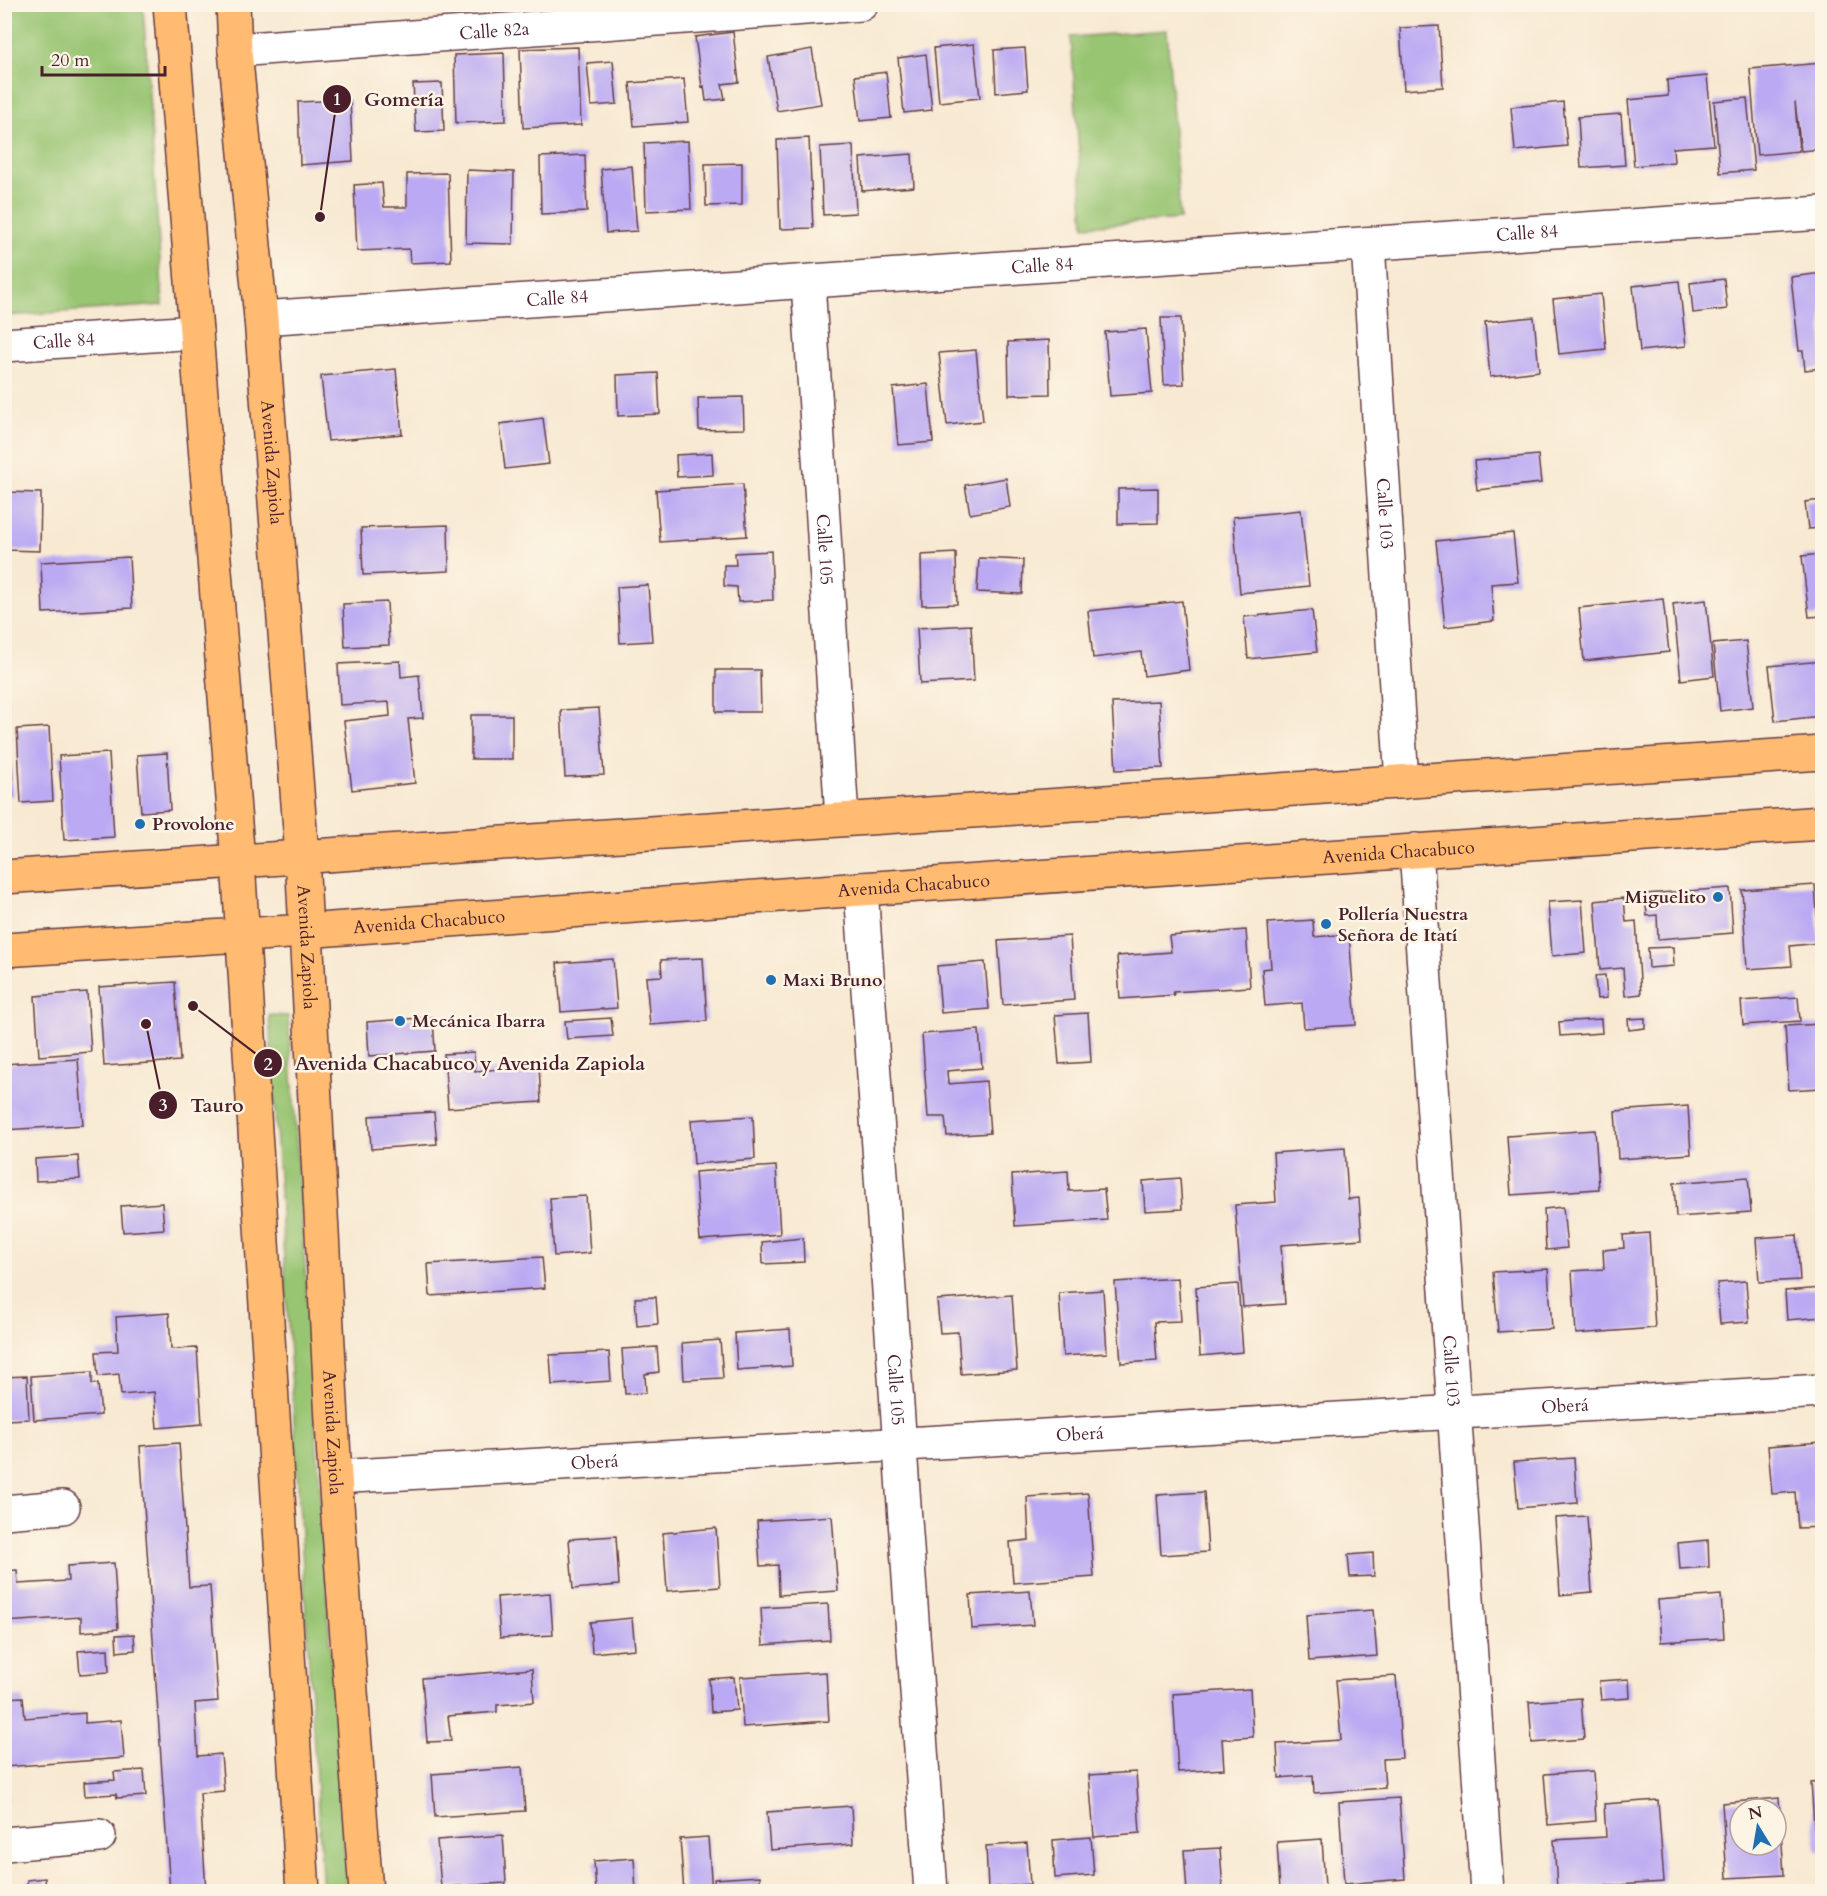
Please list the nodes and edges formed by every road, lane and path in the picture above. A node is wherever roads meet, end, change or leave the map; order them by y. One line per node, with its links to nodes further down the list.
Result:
1 (170, 4): 9 (main road)
2 (233, 4): 4 (main road, Avenida Zapiola)
3 (861, 4): 4 (street, Calle 82a)
4 (235, 50): 8 (main road, Avenida Zapiola)
5 (1822, 213): 6 (street, Calle 84)
6 (1368, 244): 7 (street, Calle 84); 12 (street, Calle 103)
7 (808, 282): 8 (street, Calle 84); 13 (street, Calle 105)
8 (261, 318): 16 (main road, Avenida Zapiola)
9 (196, 332): 10 (street, Calle 84); 17 (main road)
10 (4, 345)
11 (1822, 753): 12 (main road)
12 (1402, 782): 13 (main road)
13 (842, 819): 16 (main road)
14 (1822, 823): 15 (main road, Avenida Chacabuco)
15 (1416, 850): 19 (main road, Avenida Chacabuco); 24 (street, Calle 103)
16 (302, 856): 17 (main road); 20 (main road, Avenida Zapiola)
17 (238, 861): 18 (main road); 21 (main road)
18 (4, 877)
19 (861, 889): 20 (main road, Avenida Chacabuco); 25 (street, Calle 105)
20 (306, 931): 21 (main road, Avenida Chacabuco); 26 (main road, Avenida Zapiola)
21 (243, 934): 22 (main road, Avenida Chacabuco); 31 (main road)
22 (4, 951)
23 (1822, 1391): 24 (street, Oberá)
24 (1454, 1412): 25 (street, Oberá); 34 (street, Calle 103)
25 (899, 1445): 26 (street, Oberá); 33 (street, Calle 105)
26 (335, 1477): 32 (main road, Avenida Zapiola)
27 (63, 1507): 28 (street)
28 (4, 1512)
29 (99, 1836): 30 (street)
30 (4, 1844)
31 (303, 1892)
32 (366, 1892)
33 (931, 1892)
34 (1487, 1892)

